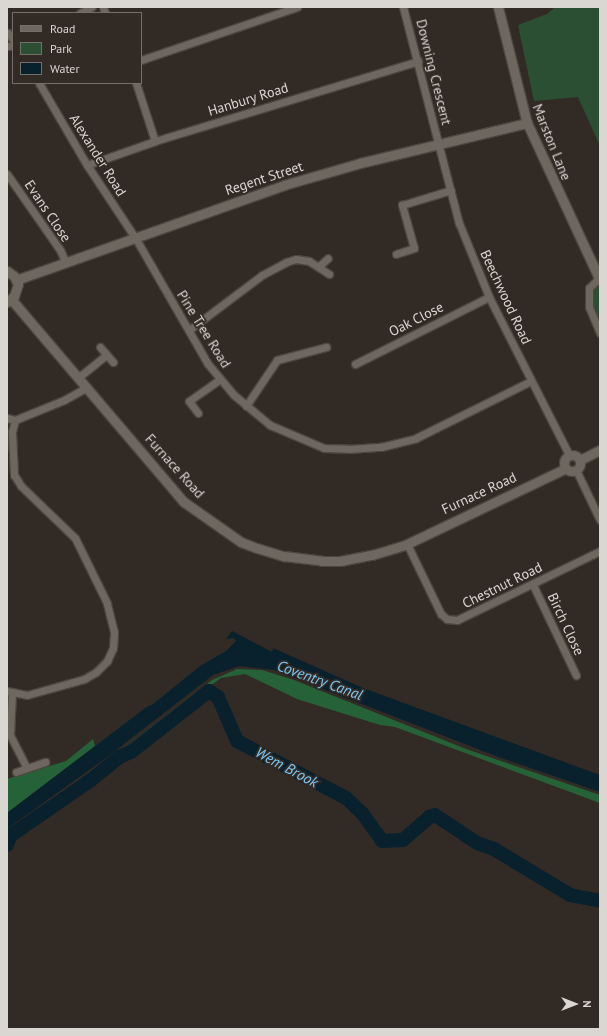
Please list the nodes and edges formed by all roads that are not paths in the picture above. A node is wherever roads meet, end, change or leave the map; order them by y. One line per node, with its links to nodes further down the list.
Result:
1 (92, 7): 5 (street)
2 (297, 7): 8 (street)
3 (403, 7): 9 (street, Downing Crescent)
4 (498, 7): 12 (street, Marston Lane)
5 (82, 12)
6 (8, 33): 7 (street)
7 (12, 39)
8 (142, 60)
9 (418, 61): 13 (street, Hanbury Road); 14 (street, Downing Crescent)
10 (40, 84): 15 (street, Alexander Road)
11 (136, 84): 13 (street)
12 (527, 123): 14 (street, Regent Street); 25 (street, Marston Lane)
13 (155, 141): 15 (street, Hanbury Road)
14 (438, 143): 17 (street, Beechwood Road); 18 (street, Regent Street)
15 (87, 165): 18 (street, Alexander Road)
16 (7, 174): 21 (street, Evans Close)
17 (451, 190): 19 (street); 27 (street, Beechwood Road)
18 (136, 239): 21 (street, Regent Street); 29 (street, Pine Tree Road)
19 (396, 254)
20 (328, 258): 22 (street)
21 (66, 263): 26 (street, Regent Street)
22 (318, 267): 24 (street); 29 (street)
23 (7, 271): 26 (street)
24 (329, 274)
25 (599, 279): 30 (street)
26 (16, 280): 28 (street)
27 (489, 297): 35 (street, Oak Close); 38 (street, Beechwood Road)
28 (9, 300): 36 (street, Furnace Road)
29 (189, 330): 37 (street, Pine Tree Road)
30 (600, 333)
31 (100, 347): 33 (street)
32 (326, 347): 40 (street)
33 (106, 355): 34 (street); 36 (street)
34 (113, 362)
35 (355, 364)
36 (79, 377): 39 (street, Furnace Road)
37 (220, 379): 40 (street, Pine Tree Road); 41 (street)
38 (531, 381): 40 (street, Pine Tree Road); 45 (street, Beechwood Road)
39 (87, 386): 43 (street); 50 (street, Furnace Road)
40 (246, 406)
41 (198, 413)
42 (7, 418): 43 (street)
43 (15, 420): 54 (street)
44 (600, 450): 46 (street)
45 (569, 455): 46 (street); 47 (street)
46 (580, 460): 48 (street)
47 (566, 468): 48 (street); 50 (street, Furnace Road)
48 (576, 470): 49 (street)
49 (600, 520)
50 (407, 544): 52 (street, Chestnut Road)
51 (600, 551): 52 (street, Chestnut Road)
52 (533, 584): 53 (street, Birch Close)
53 (576, 675)
54 (10, 692): 56 (street)
55 (46, 762): 56 (street)
56 (27, 768): 57 (street)
57 (16, 772)

